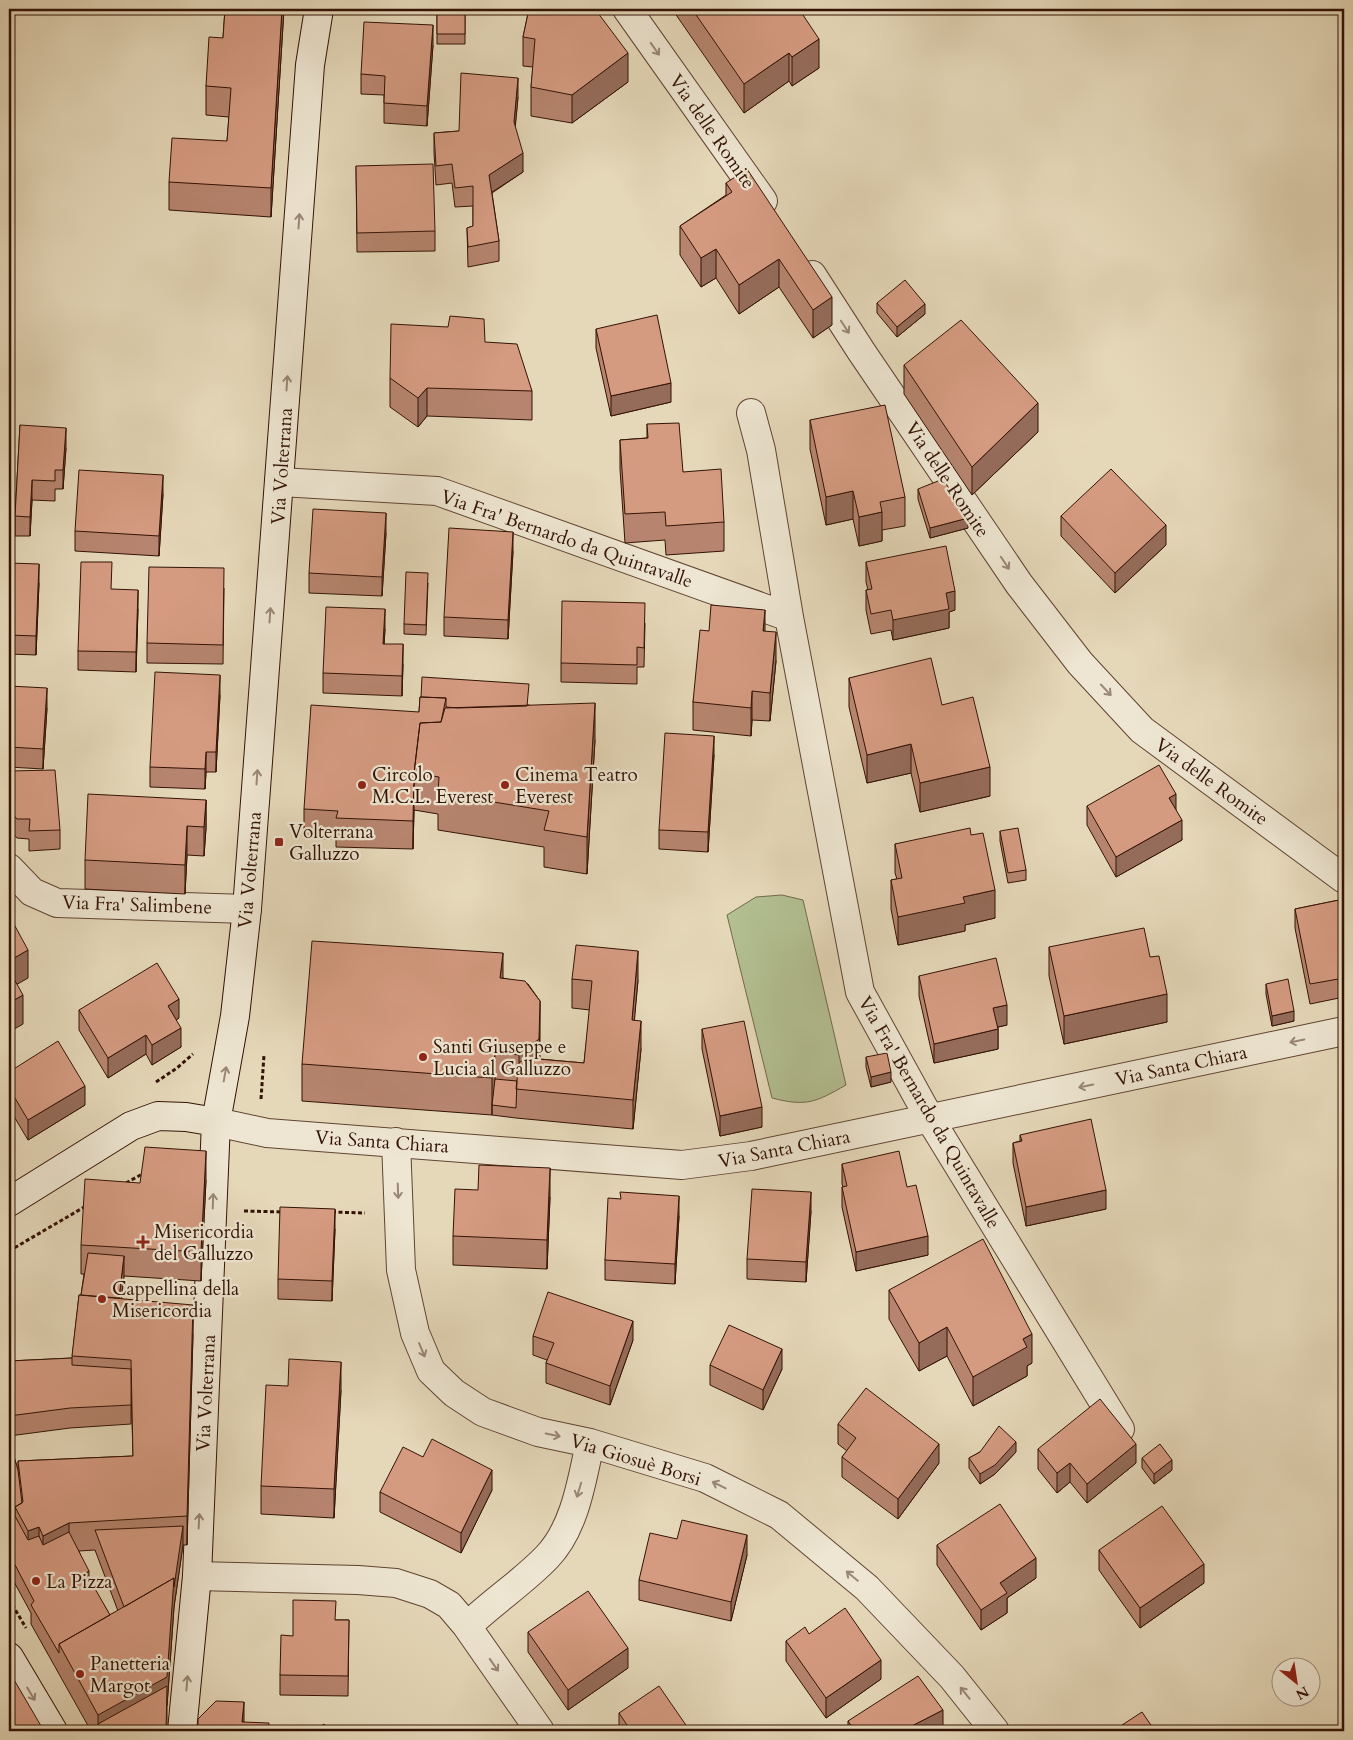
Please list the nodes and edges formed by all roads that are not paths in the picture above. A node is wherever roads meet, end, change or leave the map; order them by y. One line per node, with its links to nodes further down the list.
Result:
1 (319, 9): 6 (street, Via Volterrana, one-way to 1)
2 (627, 9): 3 (street, Via delle Romite, one-way to 3)
3 (779, 224)
4 (800, 256): 9 (street, Via delle Romite, one-way to 9)
5 (751, 413): 7 (street, Via Fra' Bernardo da Quintavalle)
6 (280, 482): 7 (street, Via Fra' Bernardo da Quintavalle); 10 (street, Via Volterrana, one-way to 6)
7 (789, 617): 12 (street, Via Fra' Bernardo da Quintavalle)
8 (9, 868): 10 (street, Via Fra' Salimbene)
9 (1344, 879)
10 (247, 909): 13 (street, Via Volterrana, one-way to 10)
11 (1344, 1030): 12 (street, Via Santa Chiara, one-way to 12)
12 (930, 1119): 14 (street, Via Santa Chiara); 16 (street, Via Fra' Bernardo da Quintavalle)
13 (216, 1122): 14 (street, Via Santa Chiara); 15 (street, Via Santa Chiara); 18 (street, Via Volterrana, one-way to 13)
14 (396, 1142): 17 (street, Via Giosuè Borsi, one-way to 17)
15 (9, 1202)
16 (1120, 1429)
17 (590, 1443): 19 (street, one-way to 19); 24 (street, Via Giosuè Borsi, one-way to 17)
18 (197, 1576): 19 (street); 22 (street, Via Volterrana, one-way to 18)
19 (466, 1625): 23 (street, one-way to 23)
20 (9, 1657): 21 (street, one-way to 21)
21 (53, 1731)
22 (182, 1731)
23 (540, 1731)
24 (995, 1731)

